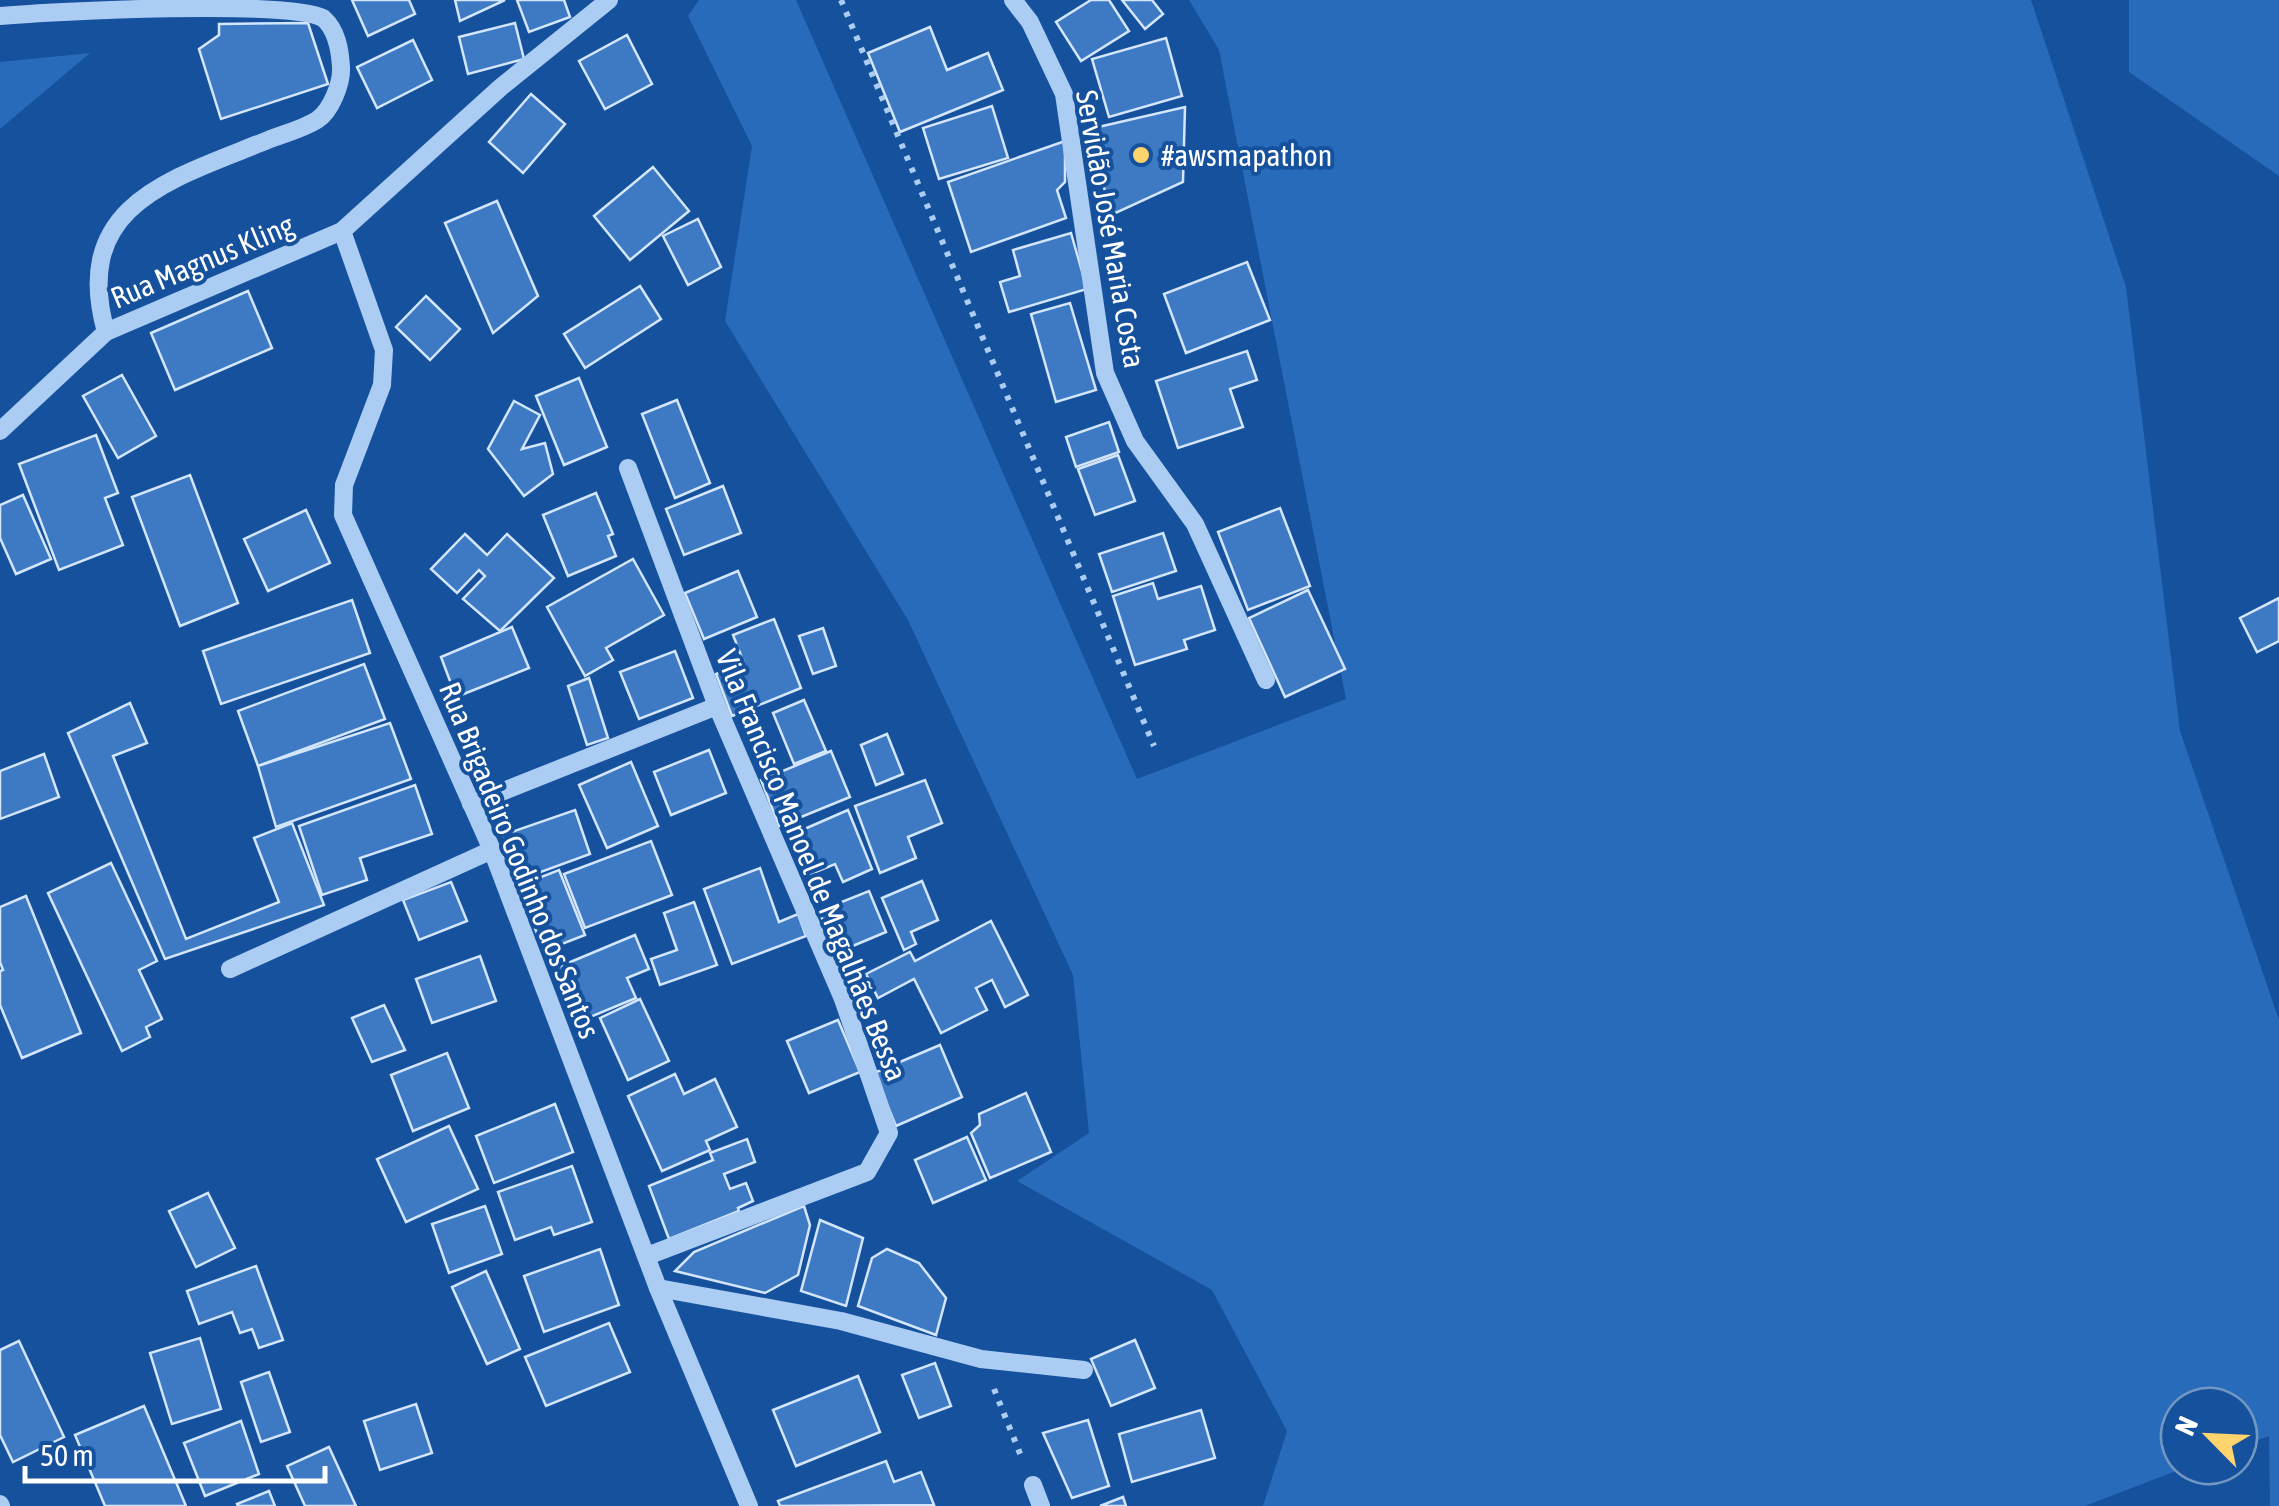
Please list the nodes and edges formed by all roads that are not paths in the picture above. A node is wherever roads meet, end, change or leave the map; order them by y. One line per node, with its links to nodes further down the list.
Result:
1 (609, 0): 4 (street)
2 (1013, 0): 8 (street, Servidão José Maria Costa)
3 (0, 16): 5 (street)
4 (342, 231): 5 (street, Rua Magnus Kling); 10 (street, Rua Brigadeiro Godinho dos Santos)
5 (106, 332): 6 (street, Rua Magnus Kling)
6 (0, 431)
7 (628, 468): 9 (street, Vila Francisco Manoel de Magalhães Bessa)
8 (1266, 680)
9 (717, 706): 10 (street); 13 (street, Vila Francisco Manoel de Magalhães Bessa)
10 (472, 804): 11 (street, Rua Brigadeiro Godinho dos Santos)
11 (492, 850): 12 (street); 13 (street, Rua Brigadeiro Godinho dos Santos)
12 (230, 968)
13 (647, 1256): 14 (street, Rua Brigadeiro Godinho dos Santos)
14 (658, 1288): 15 (street); 17 (street, Rua Brigadeiro Godinho dos Santos)
15 (1084, 1370)
16 (1033, 1485): 18 (street)
17 (750, 1506)
18 (1042, 1506)

